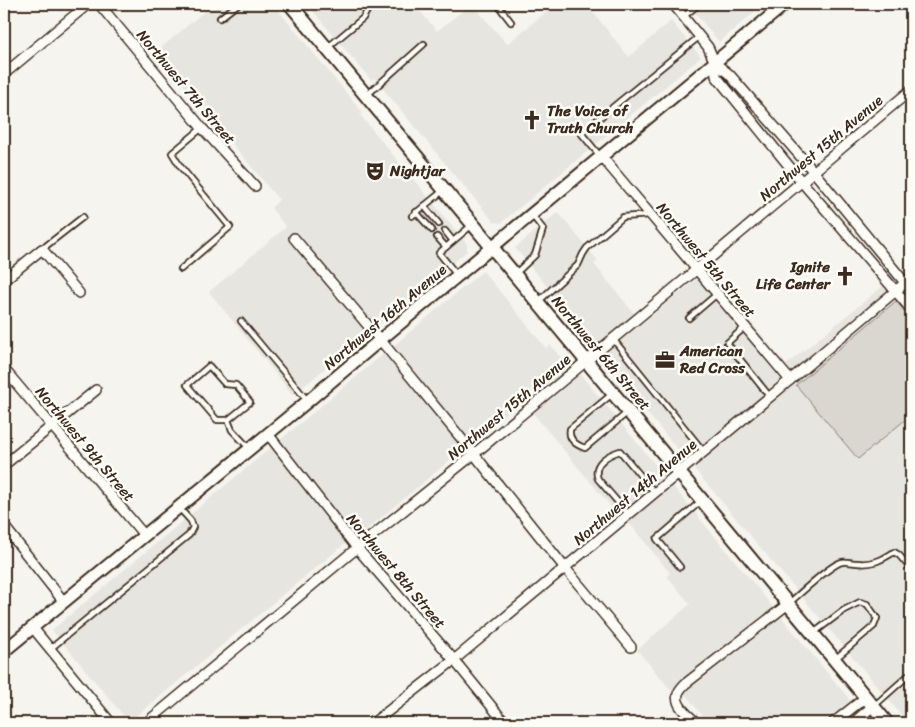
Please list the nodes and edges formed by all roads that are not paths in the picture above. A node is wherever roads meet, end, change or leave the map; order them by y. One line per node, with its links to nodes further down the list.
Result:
1 (88, 4): 17 (street)
2 (98, 4): 20 (street, Northwest 7th Street)
3 (238, 4): 11 (lane)
4 (290, 4): 15 (main road, Northwest 6th Street)
5 (372, 4): 15 (lane)
6 (497, 4): 12 (lane)
7 (673, 4): 10 (street)
8 (697, 4): 10 (lane)
9 (785, 4): 16 (street, Northwest 16th Avenue)
10 (684, 17): 13 (street)
11 (220, 18)
12 (511, 22)
13 (700, 36): 16 (street); 21 (lane)
14 (424, 44): 19 (lane)
15 (327, 48): 19 (main road, Northwest 6th Street)
16 (715, 63): 21 (street, Northwest 16th Avenue); 22 (street); 23 (street)
17 (4, 74)
18 (911, 90): 22 (street, Northwest 15th Avenue)
19 (366, 96): 25 (main road, Northwest 6th Street)
20 (202, 128): 24 (street, Northwest 7th Street); 42 (lane)
21 (600, 156): 28 (street, Northwest 16th Avenue); 29 (street, Northwest 5th Street)
22 (814, 172): 23 (street, Northwest 15th Avenue); 47 (street)
23 (802, 182): 43 (street, Northwest 15th Avenue); 48 (street)
24 (254, 186)
25 (444, 189): 26 (lane); 33 (main road, Northwest 6th Street)
26 (424, 206): 27 (lane); 32 (lane)
27 (416, 212): 30 (lane); 34 (lane)
28 (532, 214): 40 (street, Northwest 16th Avenue); 44 (lane)
29 (650, 215): 43 (street, Northwest 5th Street); 51 (lane)
30 (412, 216)
31 (83, 217): 41 (lane)
32 (439, 224)
33 (473, 224): 38 (lane); 40 (main road, Northwest 6th Street)
34 (432, 230)
35 (445, 231): 38 (lane)
36 (437, 237): 39 (lane)
37 (294, 238): 57 (street)
38 (454, 241): 39 (lane)
39 (446, 247): 45 (lane)
40 (492, 247): 44 (main road, Northwest 6th Street); 45 (street, Northwest 16th Avenue)
41 (42, 250): 46 (street); 49 (street)
42 (181, 268)
43 (696, 270): 50 (street, Northwest 5th Street); 56 (street, Northwest 15th Avenue)
44 (515, 274): 51 (main road, Northwest 6th Street)
45 (458, 276): 57 (street, Northwest 16th Avenue)
46 (4, 280)
47 (909, 284): 48 (street, Northwest 14th Avenue)
48 (896, 291): 52 (street); 60 (street, Northwest 14th Avenue)
49 (78, 293)
50 (717, 294): 53 (lane); 55 (street, Northwest 5th Street)
51 (538, 302): 58 (main road, Northwest 6th Street)
52 (911, 309)
53 (689, 318)
54 (241, 320): 64 (lane)
55 (745, 327): 60 (street, Northwest 5th Street); 63 (lane)
56 (613, 339): 58 (street, Northwest 15th Avenue); 70 (lane)
57 (380, 340): 64 (street, Northwest 16th Avenue); 71 (street)
58 (586, 360): 62 (main road, Northwest 6th Street); 71 (street, Northwest 15th Avenue)
59 (4, 369): 67 (street, Northwest 9th Street)
60 (790, 380): 63 (street, Northwest 14th Avenue)
61 (96, 390): 67 (street)
62 (614, 394): 65 (main road, Northwest 6th Street); 65 (lane)
63 (770, 397): 70 (street, Northwest 14th Avenue)
64 (308, 401): 68 (street, Northwest 16th Avenue)
65 (629, 412): 73 (main road, Northwest 6th Street)
66 (228, 420): 66 (lane); 69 (lane)
67 (52, 426): 72 (street); 79 (street, Northwest 9th Street)
68 (268, 434): 69 (street, Northwest 16th Avenue); 80 (street, Northwest 8th Street)
69 (250, 449): 76 (street, Northwest 16th Avenue)
70 (704, 452): 73 (street, Northwest 14th Avenue)
71 (474, 454): 80 (street, Northwest 15th Avenue); 82 (street)
72 (4, 465)
73 (679, 472): 74 (street, Northwest 14th Avenue); 75 (main road, Northwest 6th Street)
74 (655, 493): 77 (street, Northwest 14th Avenue); 77 (lane)
75 (702, 500): 81 (lane); 85 (main road, Northwest 6th Street)
76 (179, 508): 79 (street, Northwest 16th Avenue); 89 (lane)
77 (628, 515): 82 (street, Northwest 14th Avenue)
78 (4, 526): 84 (street)
79 (144, 536): 84 (street, Northwest 16th Avenue)
80 (357, 548): 91 (street, Northwest 8th Street); 96 (street, Northwest 15th Avenue)
81 (680, 567)
82 (565, 568): 88 (street); 91 (street, Northwest 14th Avenue)
83 (911, 569): 85 (lane)
84 (64, 602): 86 (street, Northwest 16th Avenue)
85 (788, 604): 87 (main road, Northwest 6th Street); 99 (street)
86 (33, 628): 89 (street); 90 (street, Northwest 16th Avenue)
87 (813, 634): 92 (main road, Northwest 6th Street); 92 (lane)
88 (631, 647)
89 (50, 649): 95 (street)
90 (4, 651)
91 (454, 660): 97 (street, Northwest 14th Avenue); 98 (street, Northwest 8th Street)
92 (834, 660): 94 (main road, Northwest 6th Street)
93 (911, 673): 94 (lane)
94 (869, 702): 100 (street); 101 (street); 102 (main road, Northwest 6th Street)
95 (111, 723)
96 (146, 723)
97 (373, 723)
98 (504, 723)
99 (697, 723)
100 (833, 723)
101 (853, 723)
102 (887, 723)

